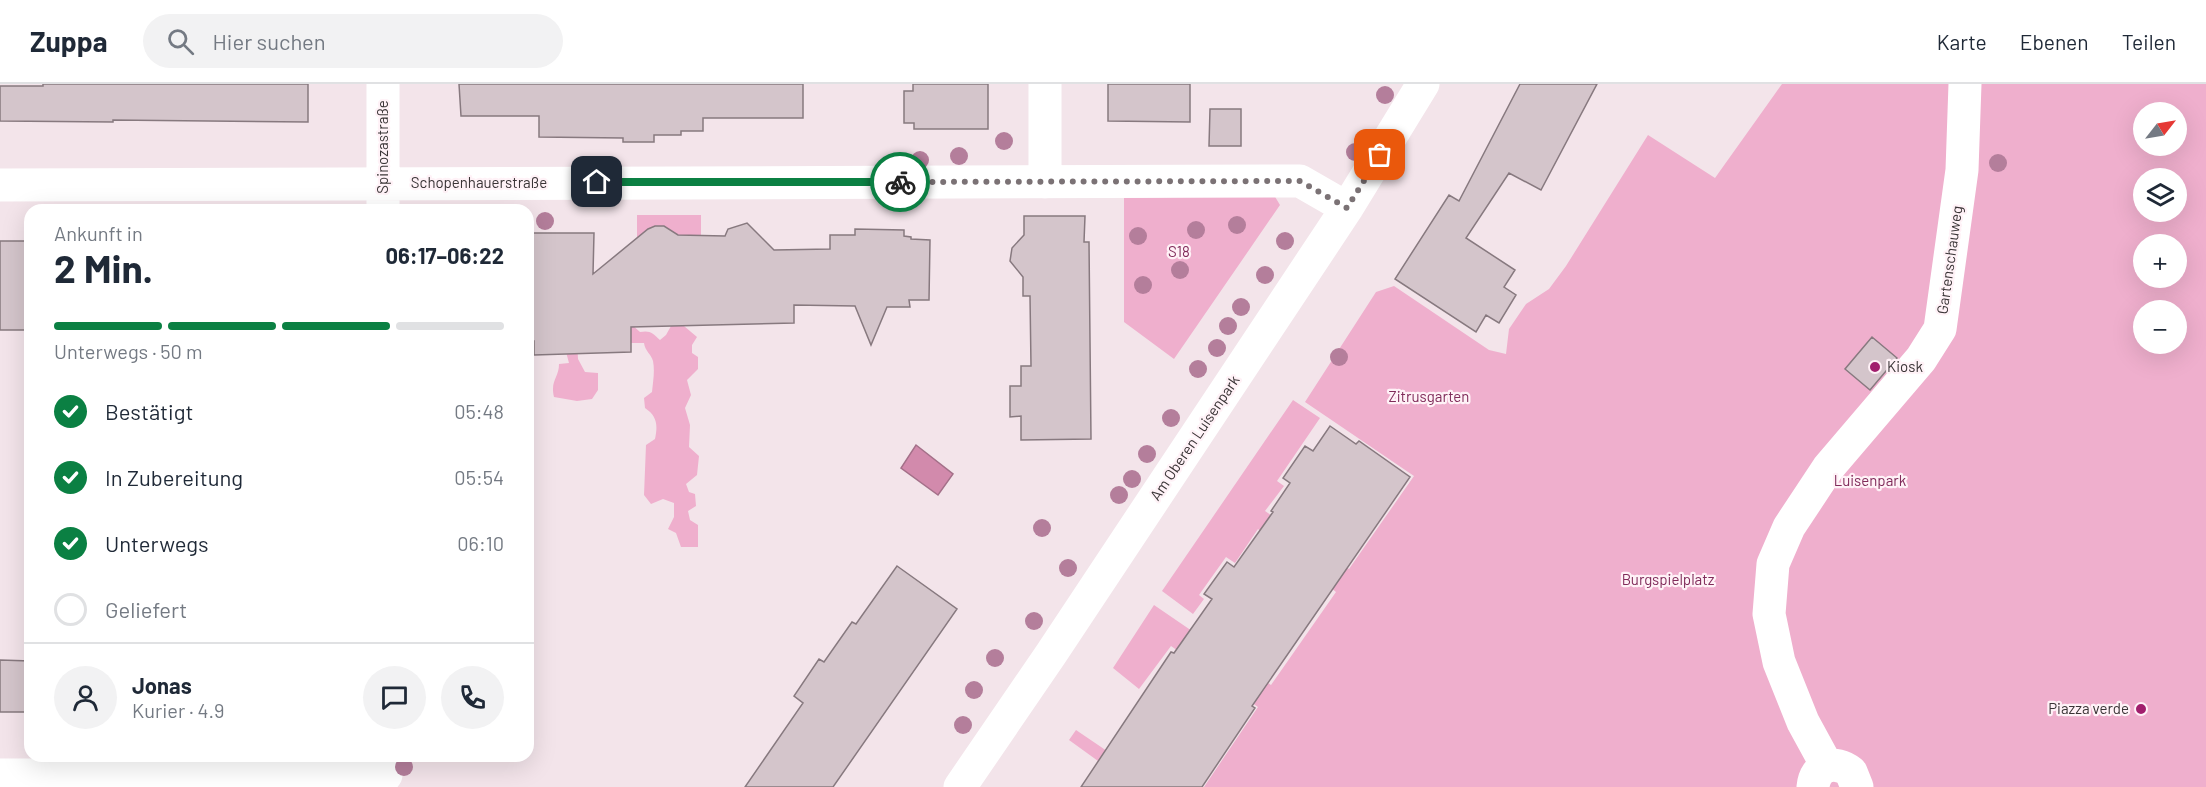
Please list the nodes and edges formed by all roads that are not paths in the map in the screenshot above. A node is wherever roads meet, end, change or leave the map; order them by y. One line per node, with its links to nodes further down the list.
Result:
1 (383, 84): 7 (street, Spinozastraße)
2 (1045, 84): 5 (street)
3 (1423, 84): 8 (street, Am Oberen Luisenpark)
4 (1965, 84): 11 (street, Gartenschauweg)
5 (1045, 182): 7 (street, Schopenhauerstraße); 8 (street, Schopenhauerstraße)
6 (0, 185): 7 (street, Schopenhauerstraße)
7 (383, 196)
8 (1347, 208): 12 (street, Am Oberen Luisenpark)
9 (386, 773): 10 (street)
10 (0, 775)
11 (1820, 776): 13 (street, Gartenschauweg)
12 (960, 787)
13 (1857, 787)

